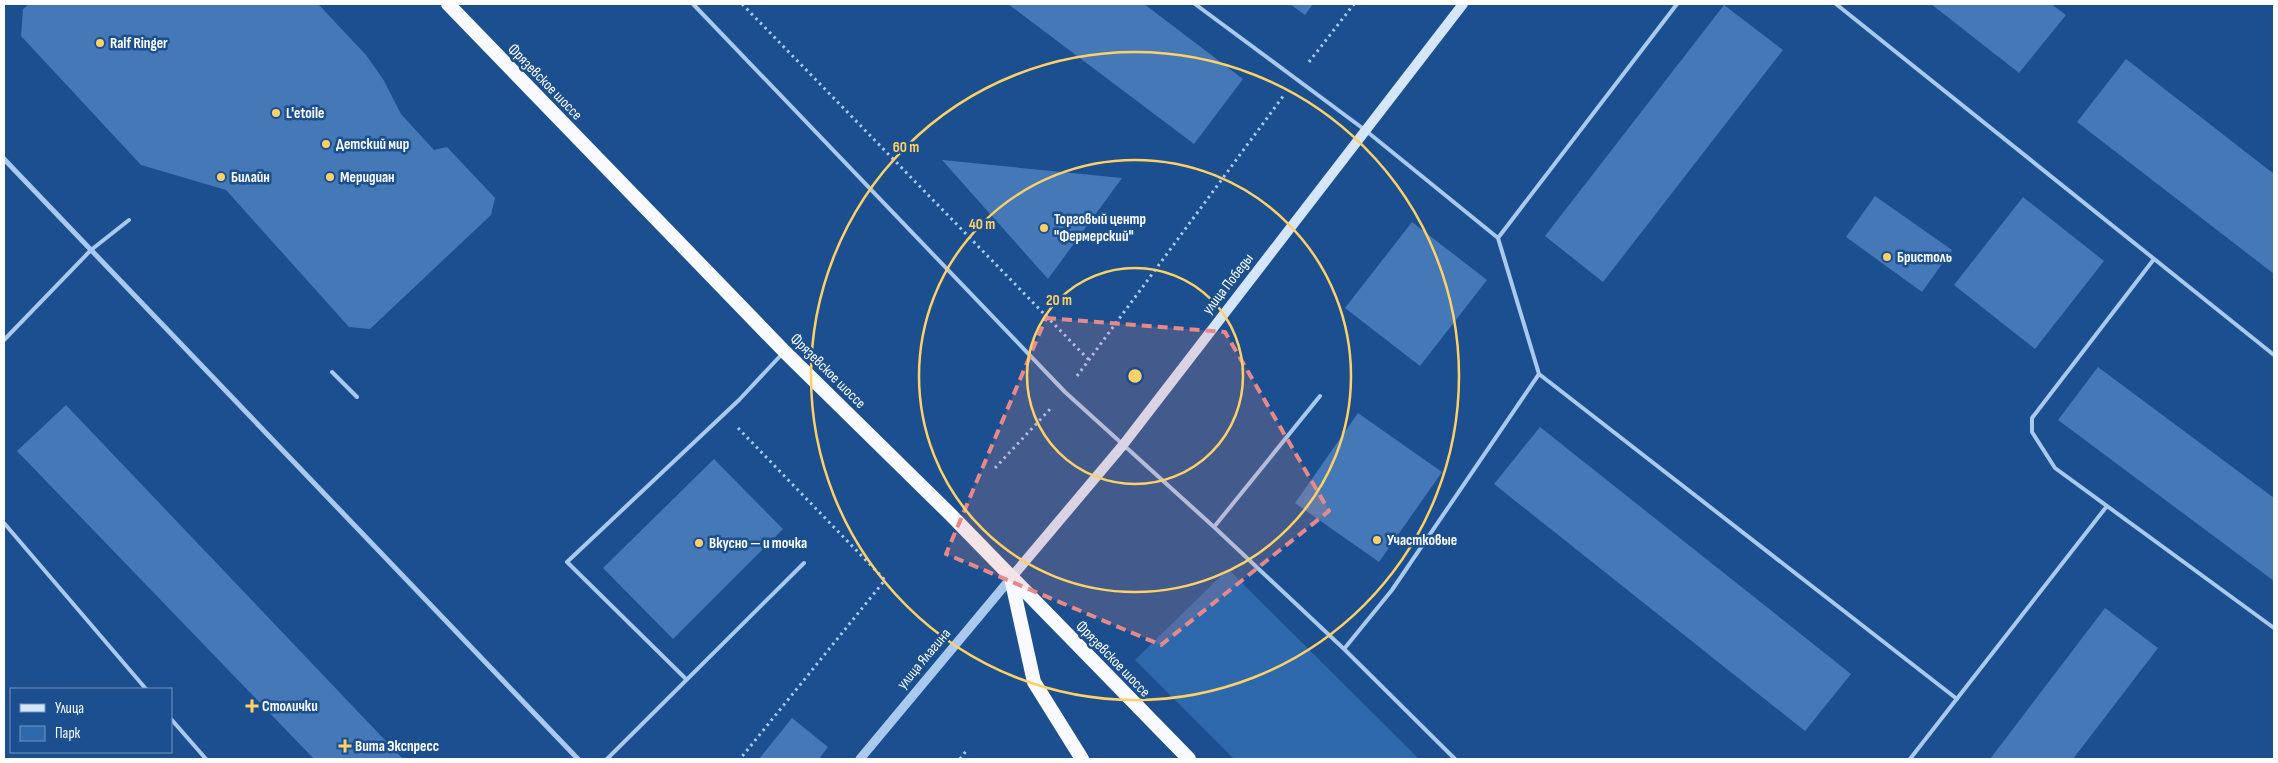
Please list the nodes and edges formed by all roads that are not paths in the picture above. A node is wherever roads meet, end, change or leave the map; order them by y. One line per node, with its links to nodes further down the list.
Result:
1 (448, 4): 14 (highway, Фрязевское шоссе)
2 (693, 4): 20 (lane)
3 (1195, 4): 7 (lane)
4 (1463, 4): 7 (main road, улица Победы)
5 (1677, 4): 10 (lane)
6 (1836, 4): 12 (lane)
7 (1365, 130): 10 (lane); 20 (main road, улица Победы)
8 (4, 159): 11 (street)
9 (129, 220): 11 (lane)
10 (1498, 238): 17 (lane)
11 (91, 250): 13 (lane); 33 (street)
12 (2154, 259): 15 (lane); 21 (lane)
13 (4, 340)
14 (785, 352): 25 (highway, Фрязевское шоссе); 28 (lane)
15 (2274, 355)
16 (332, 372): 19 (lane)
17 (1539, 374): 27 (lane); 30 (lane)
18 (1320, 396): 23 (lane)
19 (357, 397)
20 (1122, 445): 23 (lane); 25 (main road, улица Победы)
21 (2107, 506): 26 (lane); 30 (lane)
22 (4, 523): 29 (lane)
23 (1214, 527): 27 (lane)
24 (804, 563): 28 (lane)
25 (1011, 578): 35 (street, улица Ялагина); 36 (highway); 37 (highway, Фрязевское шоссе)
26 (2274, 628)
27 (1344, 649): 38 (lane)
28 (686, 679): 34 (lane)
29 (145, 688)
30 (1957, 699): 39 (lane)
31 (172, 720): 32 (lane)
32 (206, 759)
33 (578, 759)
34 (607, 759)
35 (860, 759)
36 (1082, 759)
37 (1188, 759)
38 (1455, 759)
39 (1910, 759)

